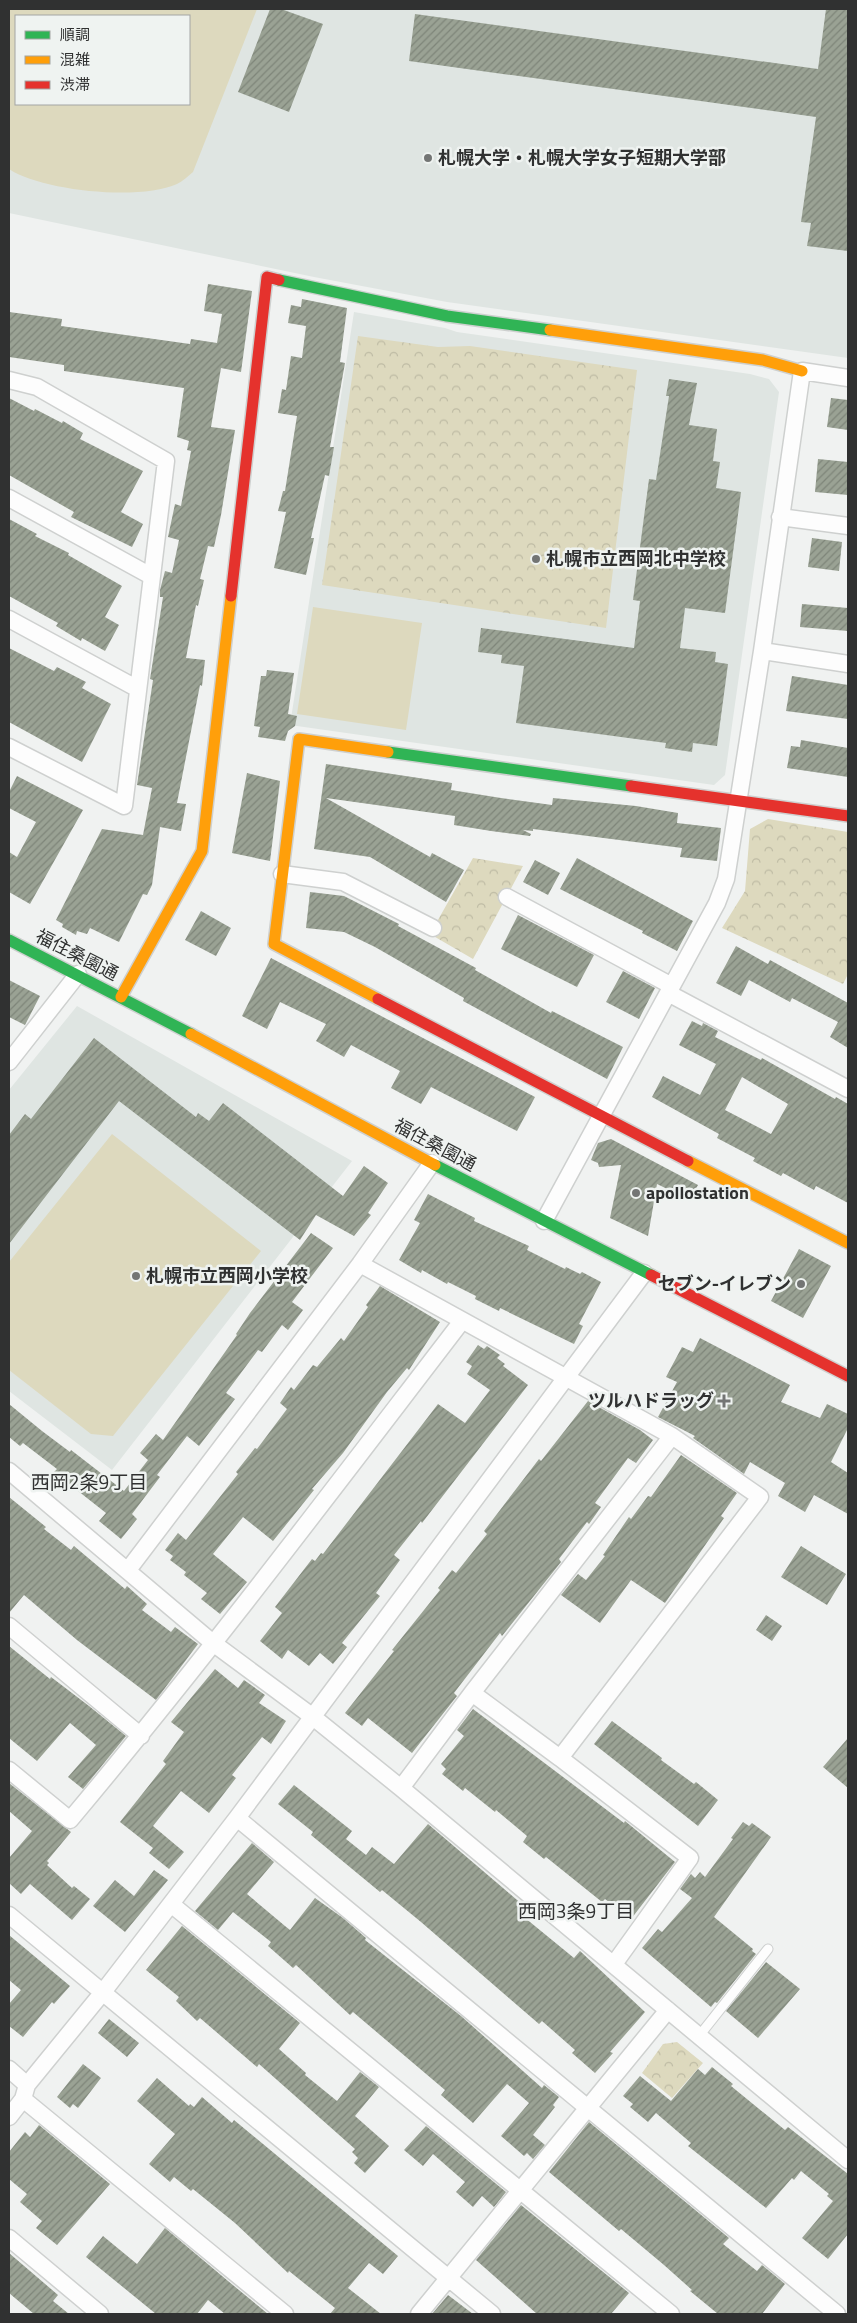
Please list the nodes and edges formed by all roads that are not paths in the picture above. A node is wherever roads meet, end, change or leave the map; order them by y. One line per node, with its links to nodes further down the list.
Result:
1 (802, 371): 2 (street); 5 (street); 21 (street)
2 (848, 378)
3 (9, 380): 7 (street)
4 (9, 498): 7 (street)
5 (780, 517): 6 (street); 9 (street)
6 (848, 526)
7 (151, 576): 11 (street)
8 (9, 619): 11 (street)
9 (762, 651): 10 (street); 13 (street)
10 (848, 664)
11 (138, 689): 12 (street)
12 (9, 747)
13 (738, 799): 14 (street); 15 (street); 20 (street)
14 (848, 816)
15 (282, 874): 17 (street); 24 (street)
16 (507, 897): 20 (street)
17 (433, 928)
18 (9, 940): 19 (street, 福住桑園通)
19 (78, 974): 21 (street, 福住桑園通); 22 (street)
20 (670, 989): 23 (street); 24 (street)
21 (122, 997): 25 (street, 福住桑園通)
22 (9, 1062)
23 (848, 1089)
24 (602, 1117): 26 (street); 27 (street)
25 (432, 1163): 26 (street, 福住桑園通); 28 (street)
26 (544, 1221): 29 (street, 福住桑園通)
27 (848, 1243)
28 (360, 1264): 30 (street); 35 (street)
29 (644, 1273): 31 (street, 福住桑園通); 32 (street)
30 (462, 1321): 32 (street); 37 (street)
31 (848, 1376)
32 (566, 1379): 33 (street); 39 (street)
33 (672, 1436): 38 (street); 41 (street)
34 (9, 1471): 35 (street)
35 (128, 1570): 37 (street)
36 (9, 1626): 40 (street)
37 (213, 1643): 39 (street); 40 (street)
38 (472, 1693): 41 (street); 43 (street)
39 (313, 1717): 43 (street); 44 (street)
40 (141, 1736): 42 (street)
41 (560, 1758): 48 (street)
42 (9, 1770)
43 (402, 1788): 48 (street)
44 (237, 1818): 45 (street); 54 (street)
45 (171, 1904): 49 (street); 57 (street)
46 (9, 1915): 49 (street)
47 (768, 1949): 51 (lane)
48 (614, 1964): 50 (street)
49 (103, 1992): 53 (street); 59 (street)
50 (668, 2010): 51 (street); 54 (street)
51 (699, 2036): 56 (street)
52 (9, 2069): 53 (street)
53 (25, 2092): 55 (street); 61 (street)
54 (589, 2109): 57 (street); 65 (street)
55 (9, 2117)
56 (848, 2160)
57 (521, 2191): 59 (street); 64 (street)
58 (9, 2238): 60 (street)
59 (448, 2278): 62 (street); 63 (street)
60 (100, 2314)
61 (285, 2314)
62 (419, 2314)
63 (492, 2314)
64 (671, 2314)
65 (837, 2314)

